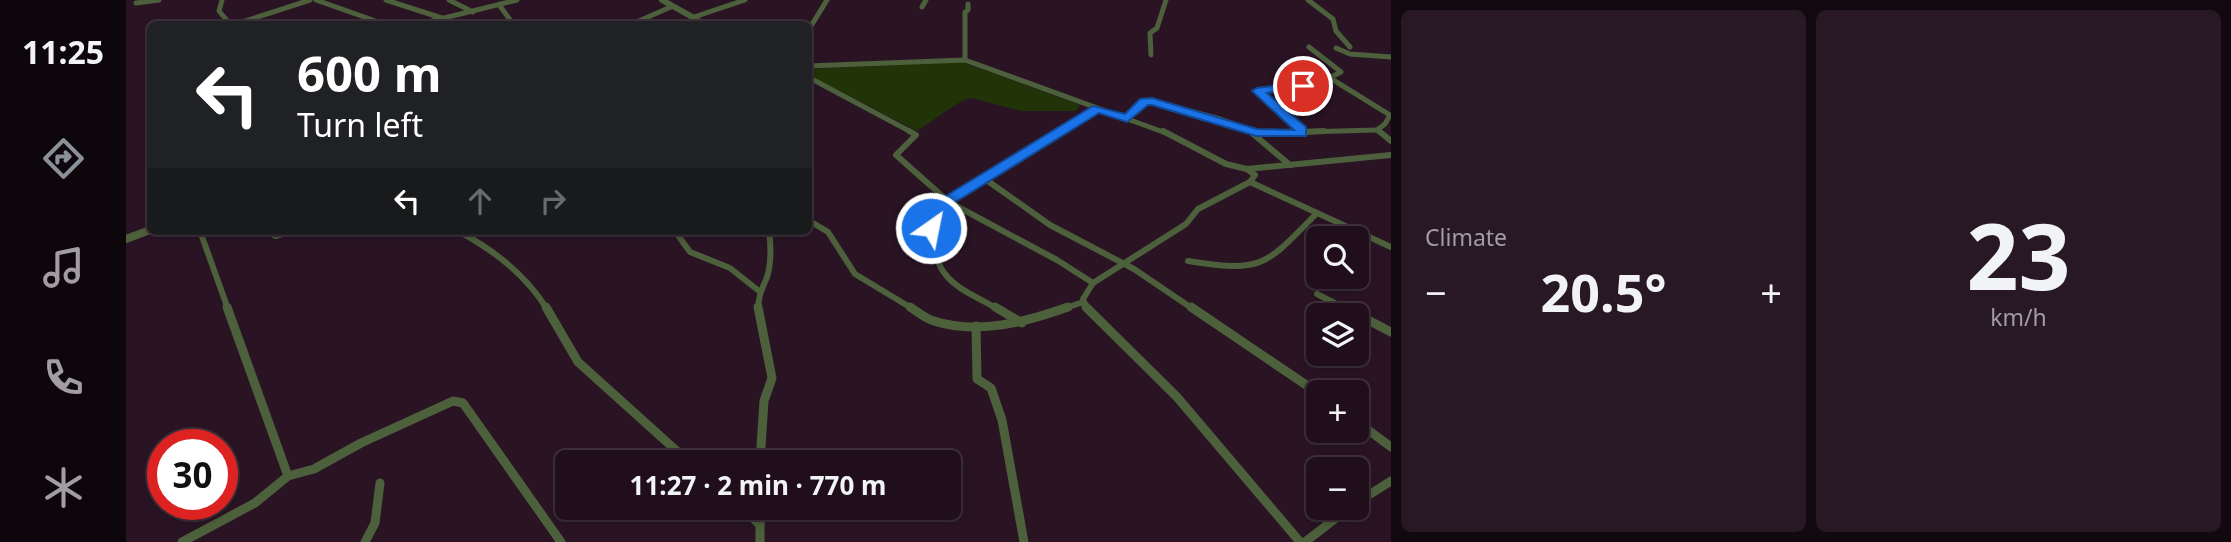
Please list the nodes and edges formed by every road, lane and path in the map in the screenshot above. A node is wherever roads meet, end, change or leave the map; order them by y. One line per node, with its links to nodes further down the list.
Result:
1 (159, 0): 14 (street)
2 (222, 0): 21 (street)
3 (310, 0): 22 (street)
4 (316, 0): 23 (street)
5 (386, 0): 24 (street)
6 (449, 0): 19 (street)
7 (517, 0): 16 (street)
8 (662, 0): 17 (street)
9 (745, 0): 20 (street)
10 (827, 0): 29 (street)
11 (926, 0): 18 (street)
12 (1166, 0): 33 (street)
13 (1308, 0): 31 (street)
14 (136, 3)
15 (968, 4): 35 (street)
16 (500, 6): 19 (street); 26 (street)
17 (673, 6): 20 (street); 27 (street)
18 (922, 7)
19 (474, 12): 25 (street)
20 (694, 17): 28 (street)
21 (227, 21)
22 (245, 21)
23 (376, 21)
24 (444, 21)
25 (450, 21)
26 (510, 21)
27 (639, 21)
28 (699, 21)
29 (812, 24)
30 (1309, 47): 37 (street)
31 (1350, 47)
32 (1336, 48): 34 (street)
33 (1151, 55)
34 (1391, 57)
35 (965, 60): 36 (street); 39 (street)
36 (812, 66)
37 (1331, 78): 41 (street); 43 (street)
38 (812, 79): 50 (street)
39 (1097, 109): 40 (street); 48 (street)
40 (1127, 119): 42 (street); 47 (street)
41 (1377, 130): 43 (street); 44 (street)
42 (1256, 132): 43 (street); 46 (street)
43 (1302, 132)
44 (1391, 141)
45 (1391, 155): 46 (street)
46 (1290, 166): 47 (street)
47 (1247, 169): 49 (street)
48 (985, 179): 50 (street); 61 (street)
49 (1251, 182): 51 (street); 61 (street)
50 (949, 202): 62 (street); 66 (street)
51 (1317, 213): 59 (street); 60 (street)
52 (812, 222): 67 (street)
53 (147, 231): 58 (street)
54 (201, 235): 74 (street)
55 (466, 235): 72 (street)
56 (679, 235): 63 (street)
57 (770, 235): 63 (street)
58 (126, 239)
59 (1391, 247)
60 (1188, 261)
61 (1124, 263): 62 (street); 69 (street)
62 (1093, 284): 65 (street)
63 (759, 291): 73 (street)
64 (1317, 294): 68 (street)
65 (1083, 302): 66 (street); 87 (street)
66 (1022, 323): 67 (street)
67 (976, 326): 86 (street)
68 (1391, 332)
69 (1306, 385)
70 (1369, 431): 71 (street)
71 (1391, 447)
72 (676, 450)
73 (761, 450)
74 (288, 476): 82 (street); 84 (street)
75 (1391, 481): 77 (street)
76 (380, 483): 83 (street)
77 (1369, 495)
78 (756, 520): 81 (street)
79 (760, 520): 81 (street)
80 (1332, 520): 87 (street)
81 (760, 524): 85 (street)
82 (182, 542)
83 (365, 542)
84 (561, 542)
85 (760, 542)
86 (1024, 542)
87 (1302, 542)

